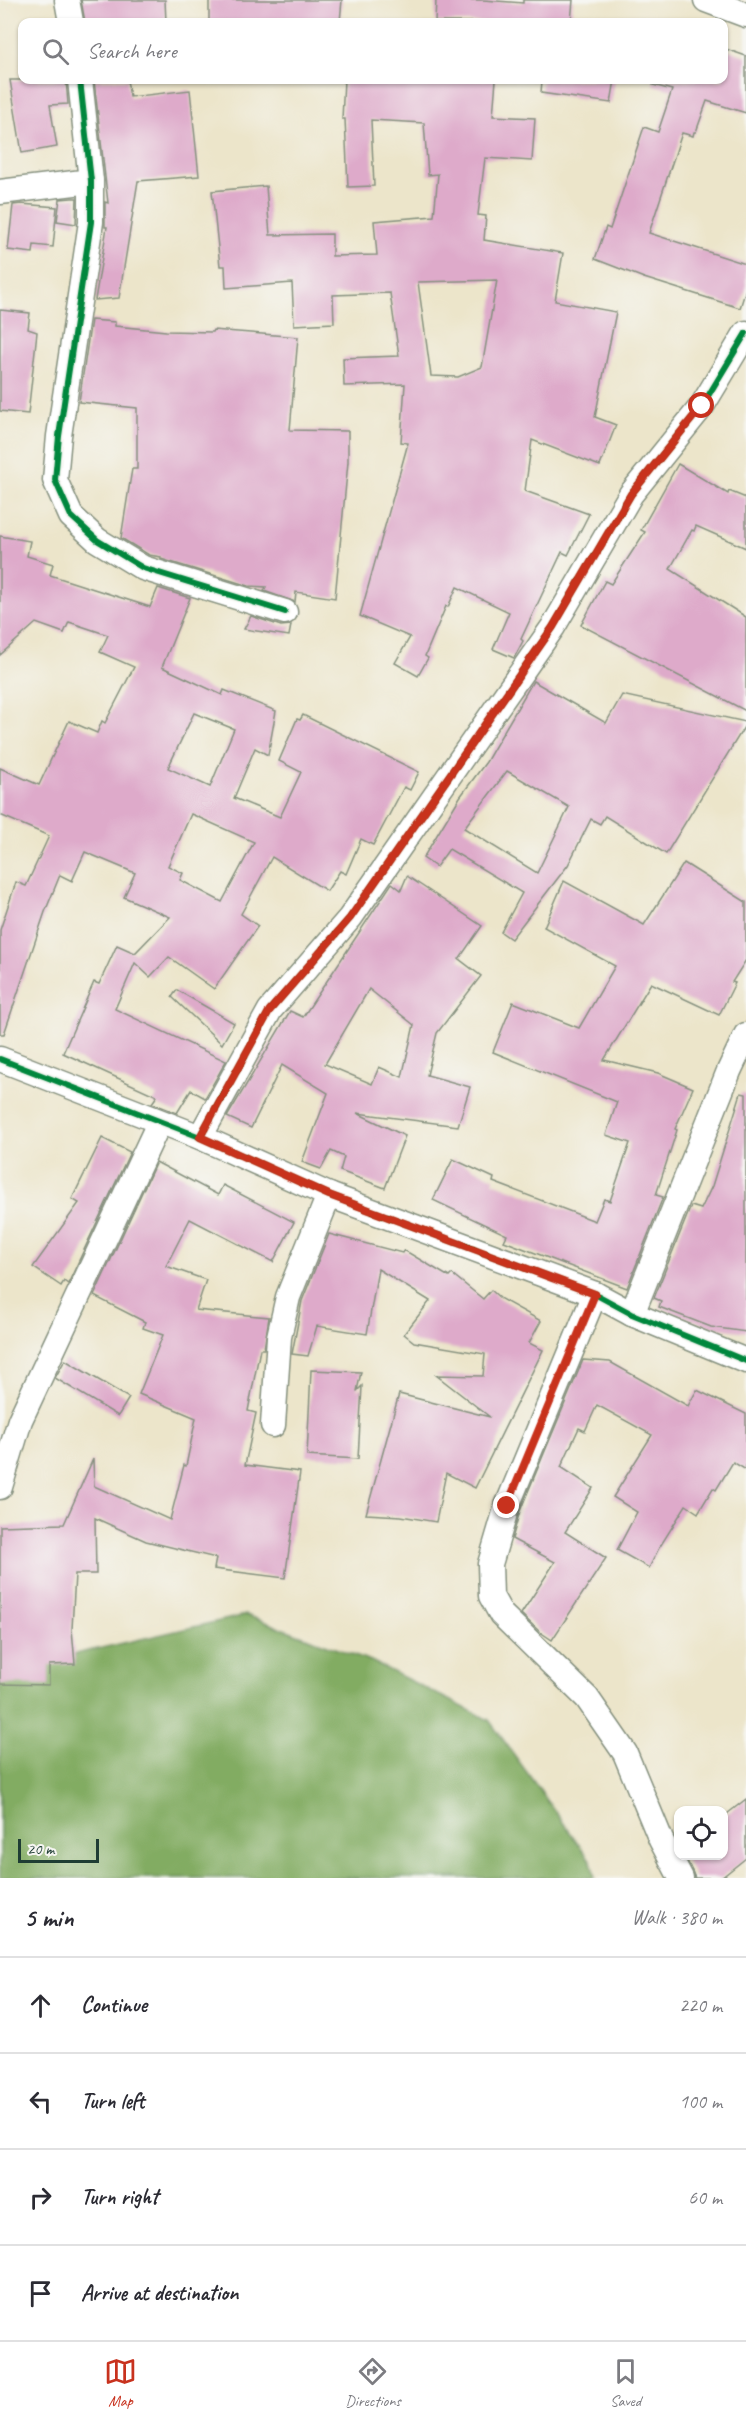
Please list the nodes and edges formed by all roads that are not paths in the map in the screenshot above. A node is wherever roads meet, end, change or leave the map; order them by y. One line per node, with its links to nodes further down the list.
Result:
1 (67, 0): 4 (street)
2 (706, 0): 3 (street)
3 (746, 15)
4 (70, 18)
5 (80, 84): 6 (street)
6 (91, 181): 7 (street); 9 (street)
7 (0, 192)
8 (746, 333): 13 (street)
9 (285, 612)
10 (746, 1035): 16 (street)
11 (0, 1059): 12 (street)
12 (159, 1123): 13 (street); 18 (street)
13 (200, 1137): 14 (street)
14 (329, 1195): 15 (street); 19 (street)
15 (595, 1294): 16 (street); 22 (street)
16 (632, 1314): 17 (street)
17 (746, 1361)
18 (28, 1401): 20 (street); 21 (street)
19 (273, 1425)
20 (0, 1487)
21 (0, 1492)
22 (681, 1878)

